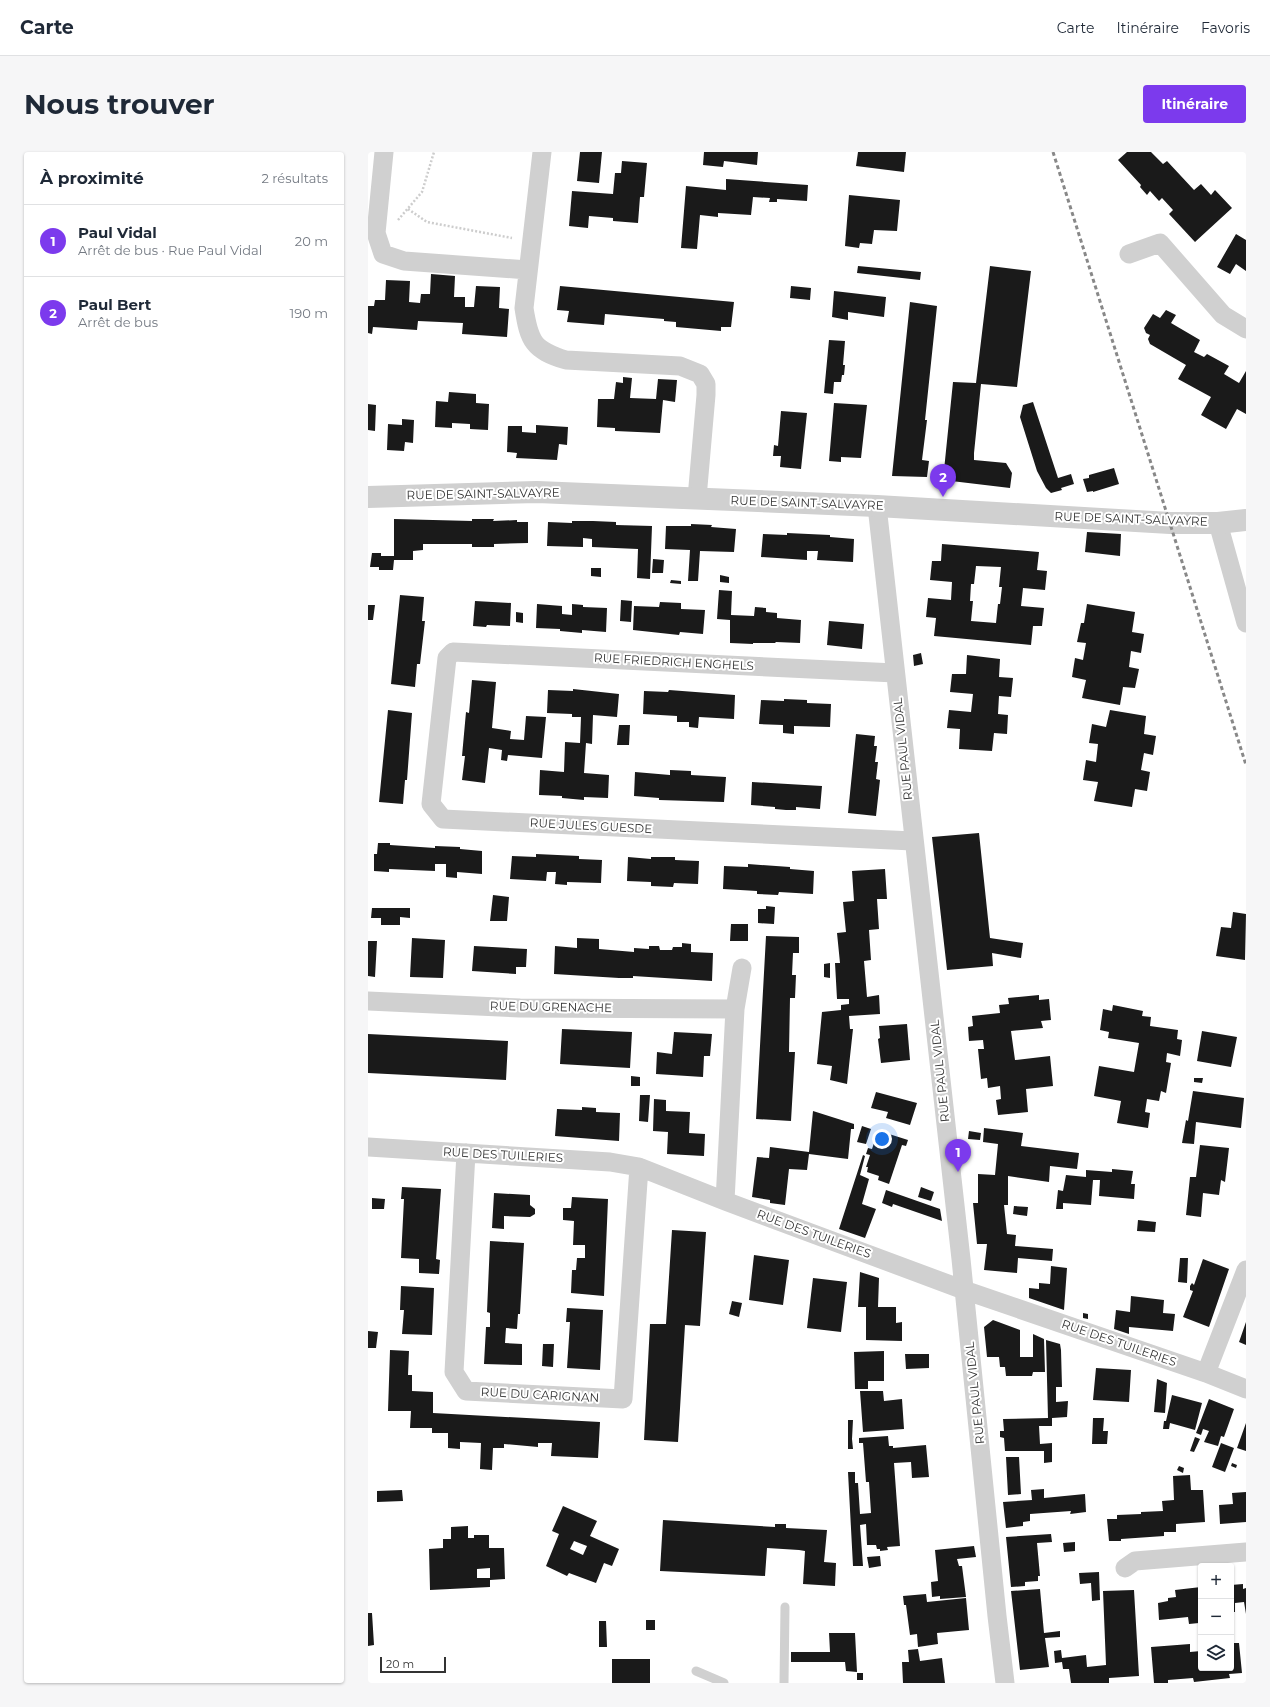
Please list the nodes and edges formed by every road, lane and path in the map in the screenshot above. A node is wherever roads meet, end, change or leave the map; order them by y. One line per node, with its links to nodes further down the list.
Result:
1 (384, 152): 5 (street)
2 (434, 152): 4 (path)
3 (542, 152): 6 (street)
4 (408, 210): 5 (path); 6 (path)
5 (376, 233): 8 (street)
6 (531, 243): 8 (street)
7 (1129, 254): 9 (street)
8 (528, 270): 11 (street)
9 (1246, 329)
10 (368, 497): 11 (street, RUE DE SAINT-SALVAYRE)
11 (697, 498): 12 (street, RUE DE SAINT-SALVAYRE)
12 (877, 506): 14 (street, RUE DE SAINT-SALVAYRE); 17 (street, RUE PAUL VIDAL)
13 (1246, 520): 14 (street, RUE DE SAINT-SALVAYRE)
14 (1218, 523): 15 (street)
15 (1246, 623)
16 (453, 652): 17 (street, RUE FRIEDRICH ENGHELS); 18 (street, RUE JULES GUESDE)
17 (895, 673): 18 (street, RUE PAUL VIDAL)
18 (913, 841): 27 (street, RUE PAUL VIDAL)
19 (742, 968): 21 (street)
20 (368, 1001): 21 (street, RUE DU GRENACHE)
21 (735, 1009): 25 (street)
22 (368, 1147): 23 (street, RUE DES TUILERIES)
23 (466, 1153): 24 (street, RUE DES TUILERIES); 24 (street, RUE DU CARIGNAN)
24 (639, 1167): 25 (street, RUE DES TUILERIES)
25 (725, 1201): 27 (street, RUE DES TUILERIES)
26 (1246, 1270): 28 (street)
27 (964, 1290): 28 (street, RUE DES TUILERIES); 36 (street, RUE PAUL VIDAL)
28 (1206, 1373): 29 (street, RUE DES TUILERIES)
29 (1246, 1389)
30 (1246, 1552): 31 (street)
31 (1125, 1568)
32 (785, 1607): 35 (lane)
33 (696, 1671): 34 (lane)
34 (724, 1683)
35 (784, 1683)
36 (1005, 1683)

